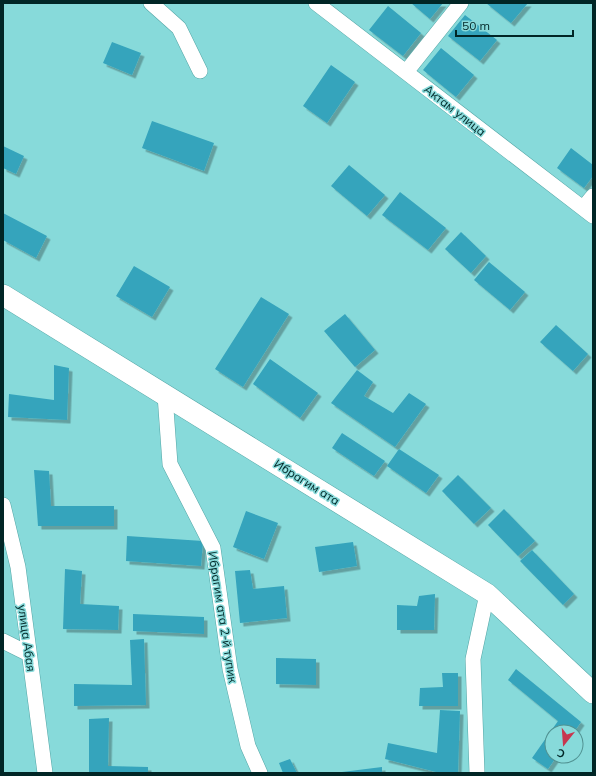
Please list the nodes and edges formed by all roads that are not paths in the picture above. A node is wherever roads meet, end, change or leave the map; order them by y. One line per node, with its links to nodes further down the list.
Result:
1 (151, 3): 4 (street)
2 (316, 3): 5 (street, Актам улица)
3 (461, 3): 5 (street)
4 (200, 71)
5 (406, 72): 7 (street, Актам улица)
6 (593, 196): 7 (street)
7 (588, 212)
8 (3, 294): 9 (street, Ибрагим ата)
9 (165, 395): 11 (street, Ибрагим ата); 16 (street, Ибрагим ата 2-й тупик)
10 (3, 505): 13 (street, улица Абая)
11 (487, 594): 14 (street, Ибрагим ата); 17 (street)
12 (3, 641): 13 (street)
13 (29, 654): 15 (street, улица Абая)
14 (593, 693)
15 (45, 773)
16 (260, 773)
17 (476, 773)

